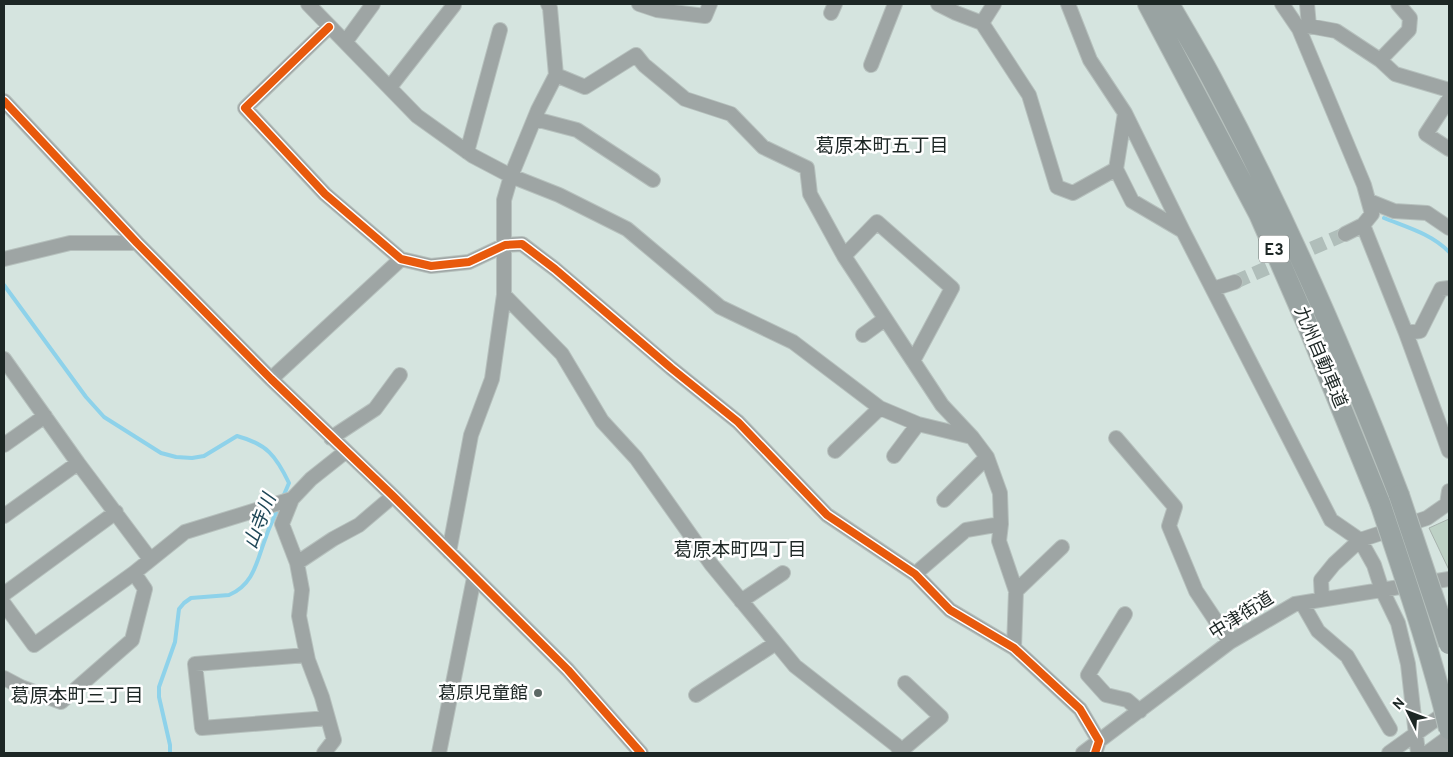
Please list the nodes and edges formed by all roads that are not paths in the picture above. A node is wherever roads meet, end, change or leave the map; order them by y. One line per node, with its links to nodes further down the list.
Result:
1 (308, 4): 17 (street)
2 (373, 4): 20 (street)
3 (548, 4): 23 (street)
4 (639, 4): 5 (street)
5 (710, 4)
6 (895, 4): 22 (street)
7 (938, 4): 16 (street)
8 (994, 4): 16 (street)
9 (1068, 4): 28 (street)
10 (1148, 4): 106 (highway, 九州自動車道 / E3, bridge)
11 (1169, 4): 96 (highway, 九州自動車道 / E3, bridge)
12 (1282, 4): 18 (street)
13 (1307, 4): 18 (street)
14 (1398, 4): 21 (street)
15 (454, 5): 24 (street)
16 (982, 23): 32 (street)
17 (330, 28): 20 (street); 44 (street)
18 (1304, 28): 21 (street); 35 (street)
19 (500, 30): 31 (street)
20 (346, 41): 24 (street)
21 (1380, 60): 25 (street)
22 (871, 66)
23 (556, 75): 29 (street); 42 (street)
24 (390, 87): 31 (street)
25 (1449, 90)
26 (1449, 99): 30 (street)
27 (4, 101): 40 (street)
28 (1125, 114): 32 (street); 38 (street)
29 (535, 119): 33 (street); 34 (street)
30 (1449, 149)
31 (467, 152): 33 (street)
32 (1116, 169): 38 (street)
33 (511, 176): 41 (street); 56 (street)
34 (653, 180)
35 (1369, 201): 36 (street); 37 (street)
36 (1363, 225): 39 (street); 50 (street)
37 (1449, 228)
38 (1184, 231): 47 (street)
39 (1345, 234)
40 (137, 243): 43 (street); 55 (street)
41 (505, 245): 44 (street); 48 (street); 83 (street)
42 (844, 256): 49 (street); 53 (street)
43 (4, 259)
44 (401, 259): 55 (street)
45 (1235, 282): 47 (street)
46 (1449, 288): 50 (street)
47 (1213, 289): 76 (street)
48 (504, 295): 78 (street); 90 (street)
49 (885, 319): 51 (street); 53 (street)
50 (1406, 333): 64 (street)
51 (863, 335)
52 (4, 359): 57 (street)
53 (913, 361): 59 (street)
54 (400, 375): 60 (street)
55 (271, 379): 60 (street)
56 (880, 408): 58 (street); 63 (street)
57 (45, 416): 62 (street); 68 (street)
58 (918, 424): 59 (street); 66 (street)
59 (972, 437): 67 (street)
60 (331, 438): 65 (street)
61 (1116, 438): 94 (street)
62 (4, 445)
63 (835, 451)
64 (1449, 451)
65 (345, 452): 70 (street); 71 (street)
66 (894, 456)
67 (987, 457): 72 (street); 75 (street)
68 (78, 463): 73 (street); 74 (street)
69 (1449, 490): 76 (street)
70 (392, 496): 78 (street); 80 (street)
71 (291, 499): 79 (street); 80 (street)
72 (944, 500)
73 (116, 512): 79 (street); 88 (street)
74 (4, 516)
75 (1001, 524): 83 (street); 87 (street)
76 (1360, 540): 86 (street); 89 (street)
77 (1062, 547): 87 (street)
78 (449, 552): 84 (street)
79 (150, 559): 81 (street)
80 (297, 563): 98 (street)
81 (134, 573): 92 (street); 99 (street)
82 (783, 573): 90 (street)
83 (915, 574): 97 (street)
84 (474, 578): 113 (street); 114 (street)
85 (1449, 579): 86 (street, 中津街道)
86 (1382, 590): 89 (street, 中津街道); 107 (street)
87 (1016, 591): 97 (street)
88 (4, 594)
89 (1322, 600): 91 (street, 中津街道)
90 (742, 601): 95 (street)
91 (1302, 603): 94 (street, 中津街道); 105 (street)
92 (4, 604)
93 (1125, 614): 103 (street)
94 (1230, 642): 103 (street, 中津街道)
95 (776, 643): 101 (street); 111 (street)
96 (1449, 644)
97 (1014, 648): 109 (street)
98 (307, 655): 104 (street); 104 (street)
99 (4, 678)
100 (905, 683): 111 (street)
101 (696, 695)
102 (1449, 710): 107 (street)
103 (1140, 711): 109 (street, 中津街道)
104 (328, 718): 112 (street)
105 (1390, 729)
106 (1449, 729)
107 (1415, 735): 116 (street); 117 (street)
108 (1449, 737): 118 (street)
109 (1097, 747): 115 (street, 中津街道)
110 (1449, 751): 119 (street)
111 (902, 752)
112 (324, 753)
113 (439, 753)
114 (641, 753)
115 (1083, 753)
116 (1389, 753)
117 (1418, 753)
118 (1427, 753)
119 (1444, 753)

